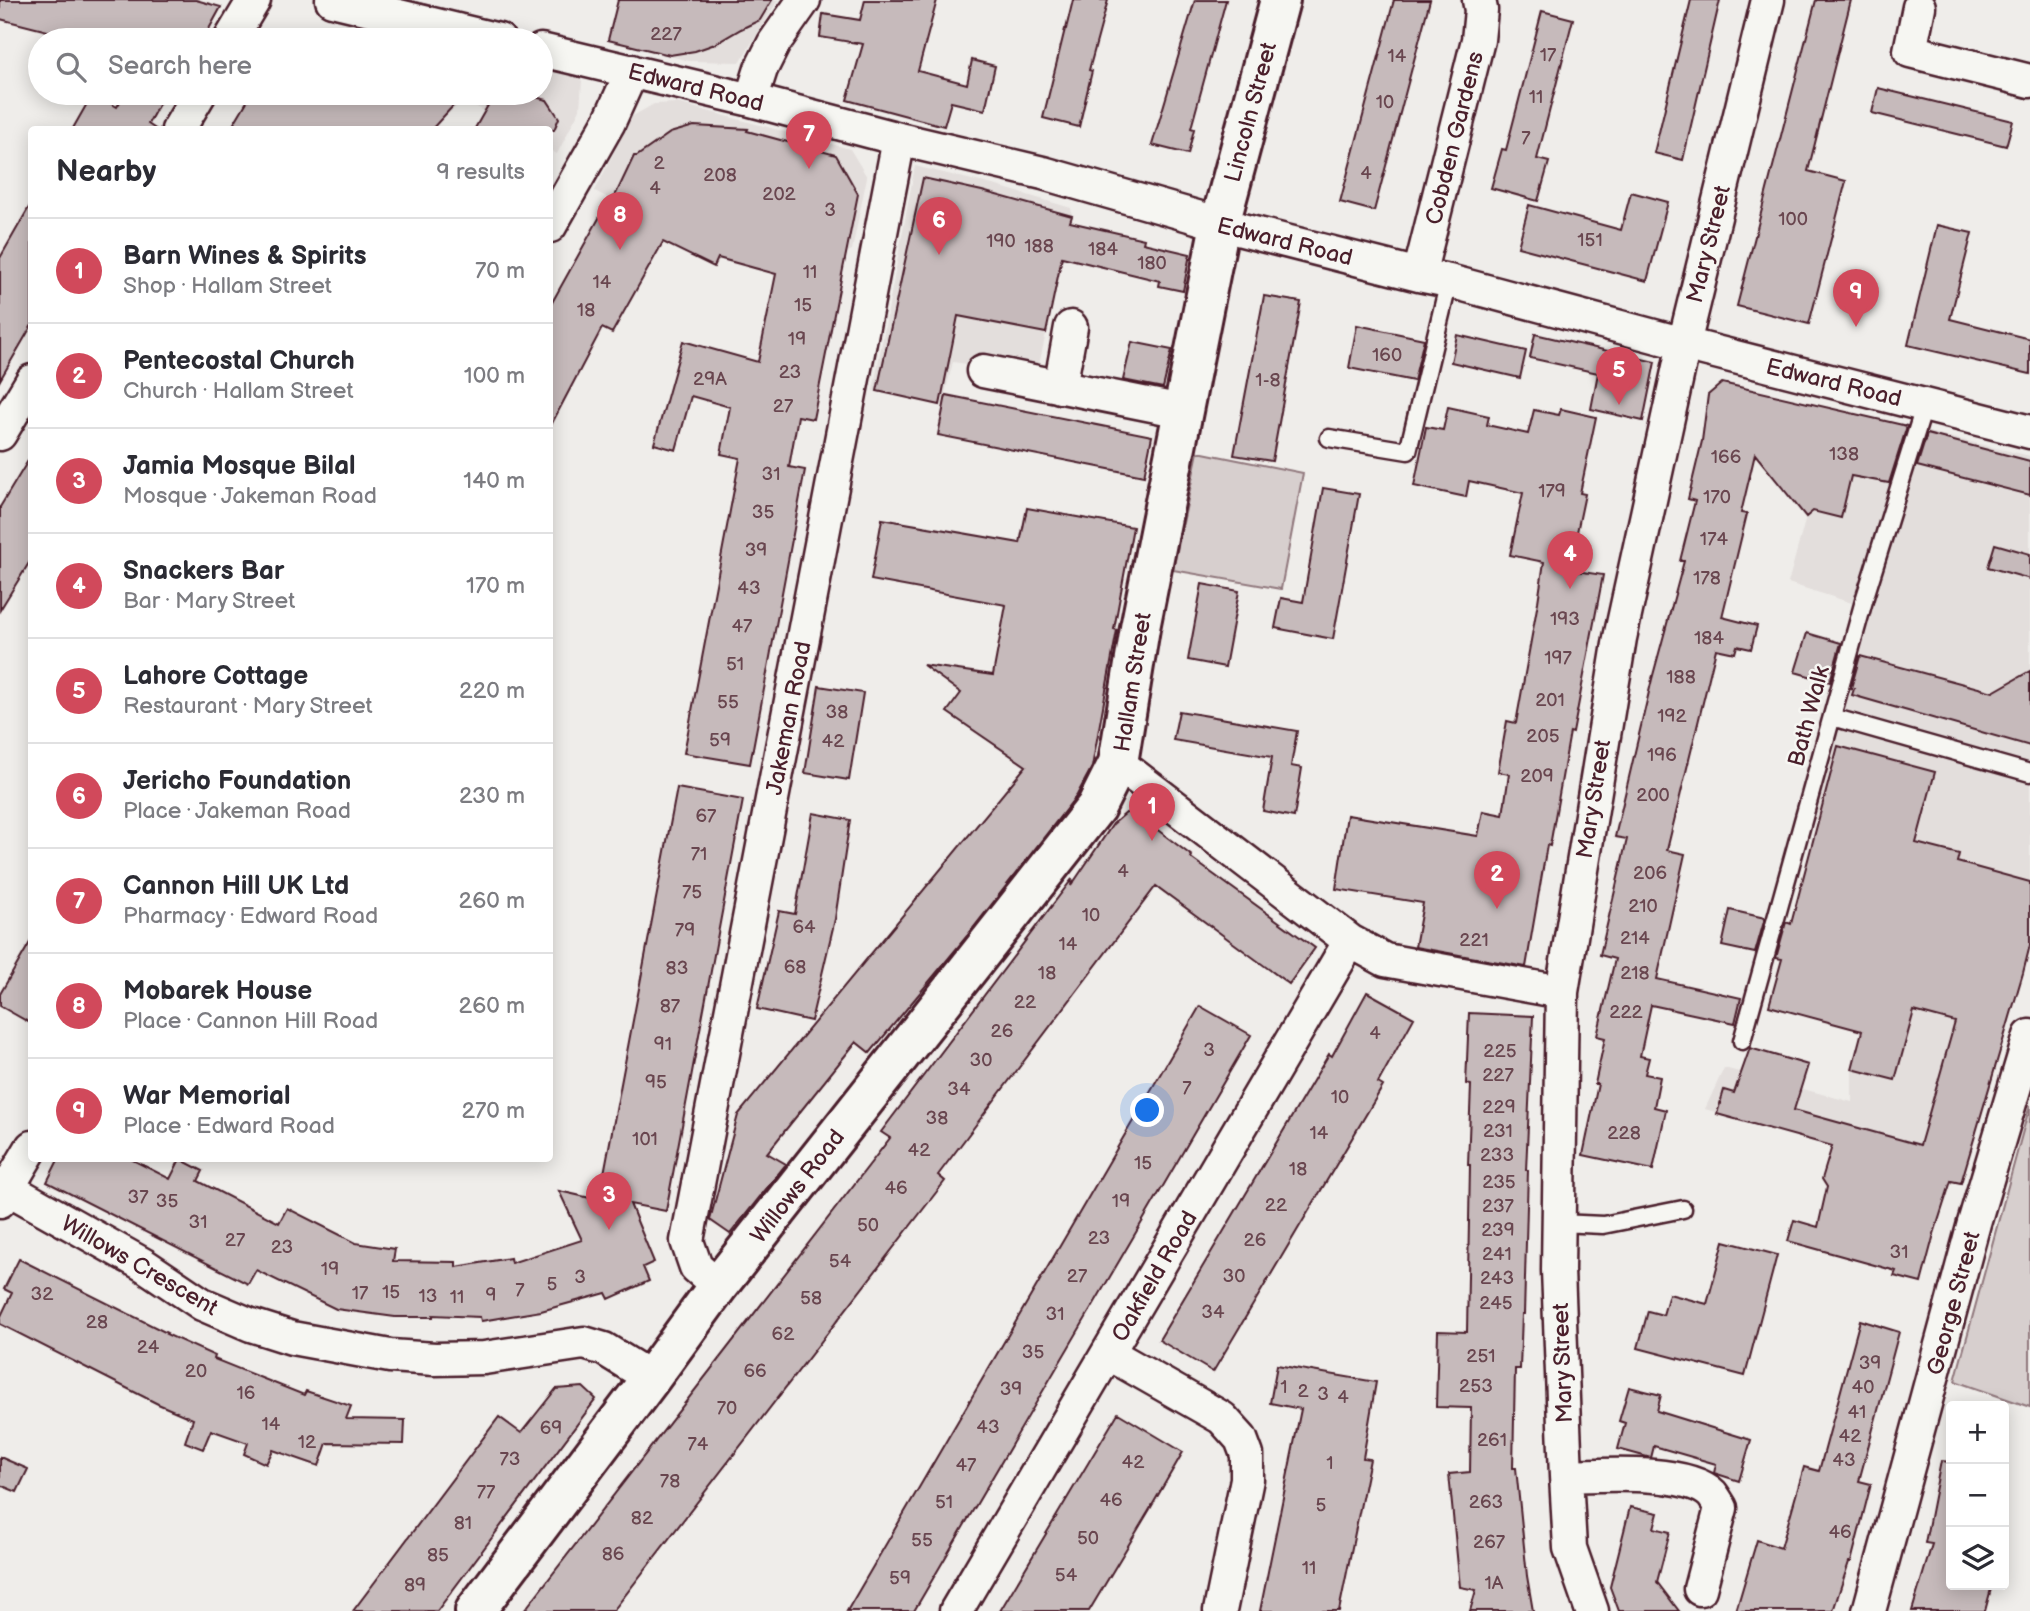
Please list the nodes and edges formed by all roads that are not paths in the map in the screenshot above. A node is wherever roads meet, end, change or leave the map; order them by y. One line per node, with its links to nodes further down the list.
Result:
1 (254, 0): 8 (street)
2 (332, 0): 9 (street)
3 (804, 0): 13 (street)
4 (1280, 0): 18 (street, Lincoln Street)
5 (1479, 0): 19 (street, Cobden Gardens)
6 (1768, 0): 21 (street, Mary Street)
7 (1919, 7): 12 (street)
8 (237, 28)
9 (449, 28)
10 (553, 53): 11 (street, Edward Road)
11 (632, 71): 13 (street, Edward Road); 17 (street)
12 (2030, 81)
13 (751, 100): 16 (street, Edward Road)
14 (193, 105): 15 (street)
15 (180, 126)
16 (899, 139): 18 (street, Edward Road); 41 (street, Jakeman Road)
17 (553, 221)
18 (1220, 224): 19 (street, Edward Road); 26 (street, Hallam Street)
19 (1434, 278): 21 (street, Edward Road); 29 (lane)
20 (1071, 327): 23 (street)
21 (1684, 344): 25 (street, Edward Road); 34 (street, Mary Street)
22 (984, 371): 23 (street)
23 (1060, 387): 26 (street)
24 (28, 388): 28 (street)
25 (1925, 404): 27 (street, Edward Road); 30 (lane, Bath Walk)
26 (1182, 411): 31 (street, Hallam Street)
27 (2030, 432)
28 (0, 434)
29 (1329, 438)
30 (1832, 717): 32 (lane); 36 (lane, Bath Walk)
31 (1118, 763): 33 (street, Hallam Street); 41 (street, Willows Road)
32 (2030, 773)
33 (1350, 941): 34 (street, Hallam Street); 42 (street, Oakfield Road)
34 (1562, 992): 40 (street, Mary Street)
35 (2030, 1037): 50 (street, George Street)
36 (1742, 1041)
37 (28, 1153): 38 (street)
38 (2, 1191): 43 (street, Willows Crescent)
39 (1683, 1209): 40 (lane)
40 (1559, 1223): 44 (street, Mary Street)
41 (718, 1286): 43 (street, Willows Road)
42 (1108, 1353): 47 (street, Oakfield Road); 48 (street)
43 (651, 1378): 46 (street, Willows Road)
44 (1566, 1476): 45 (street); 49 (street, Mary Street)
45 (1700, 1589)
46 (475, 1611)
47 (956, 1611)
48 (1220, 1611)
49 (1592, 1611)
50 (1869, 1611)

